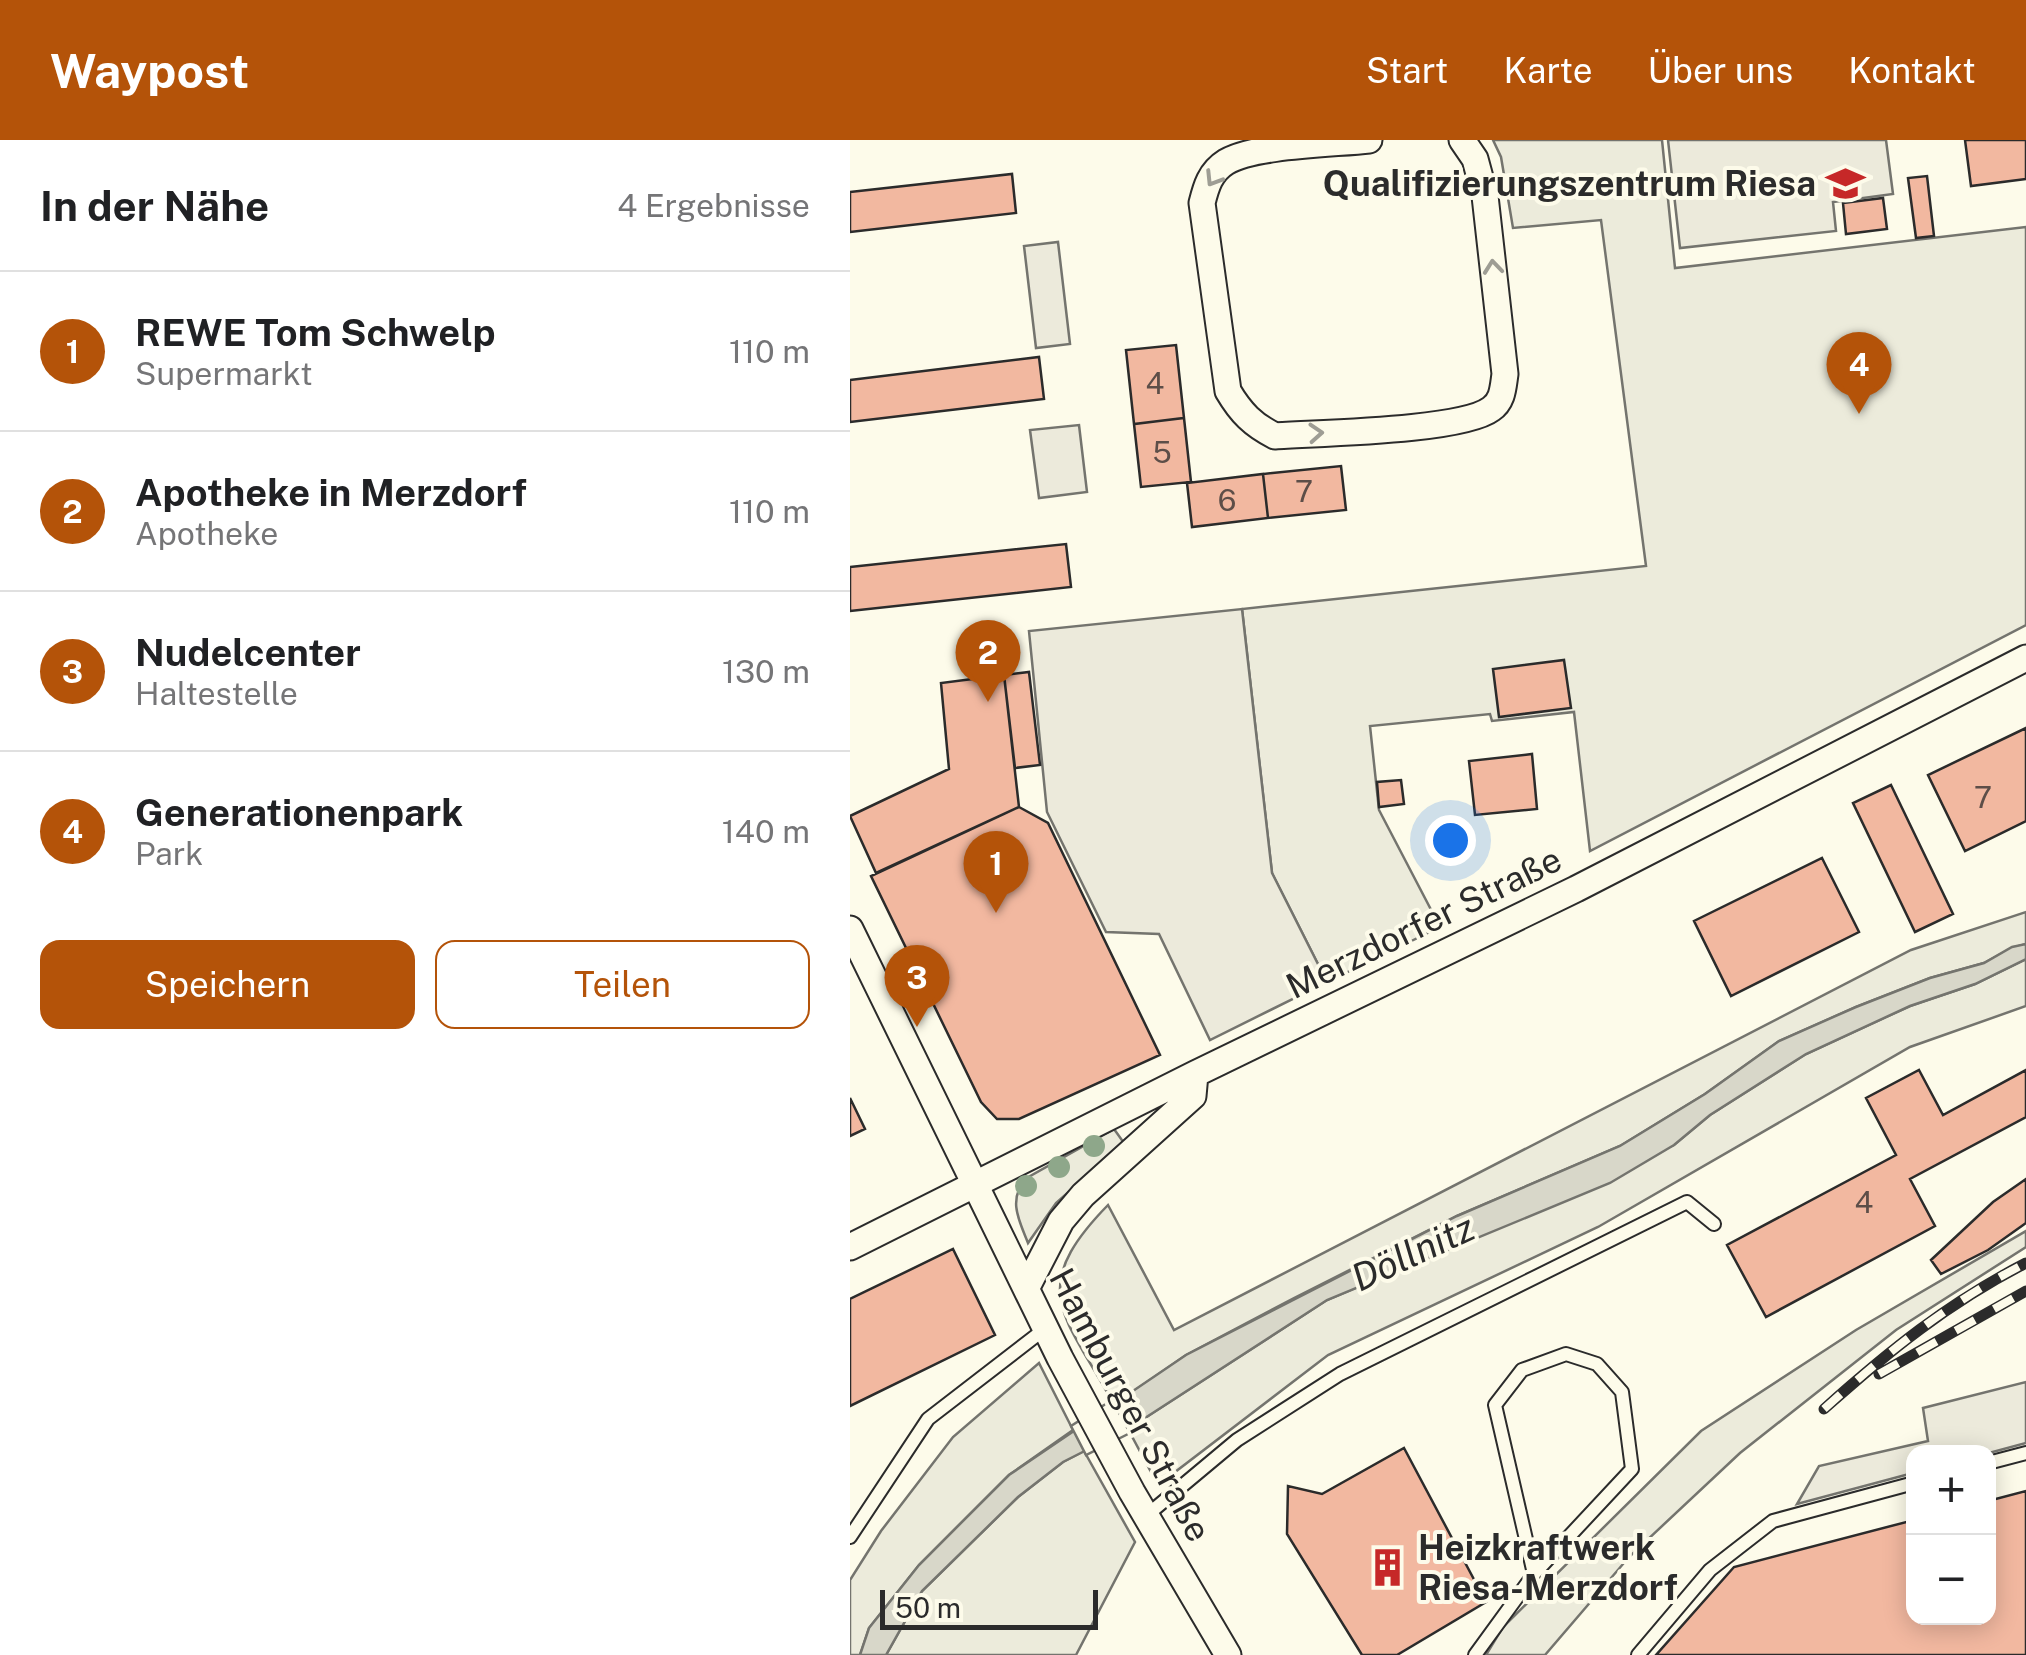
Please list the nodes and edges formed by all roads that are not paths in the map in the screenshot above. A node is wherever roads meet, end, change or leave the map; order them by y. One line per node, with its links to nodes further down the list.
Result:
1 (1369, 140): 2 (street, one-way to 2)
2 (1462, 140)
3 (2026, 658): 5 (street, Merzdorfer Straße)
4 (850, 930): 6 (street, Hamburger Straße)
5 (1196, 1074): 6 (street, Merzdorfer Straße); 9 (street)
6 (976, 1185): 8 (street, Merzdorfer Straße); 9 (street, Hamburger Straße)
7 (1714, 1224): 14 (lane)
8 (850, 1247)
9 (1027, 1287): 10 (street, Hamburger Straße)
10 (1046, 1328): 14 (street, Hamburger Straße); 15 (lane)
11 (2026, 1453): 12 (lane)
12 (1996, 1461)
13 (1906, 1485): 19 (lane)
14 (1146, 1516): 17 (street, Hamburger Straße)
15 (850, 1537)
16 (1534, 1574): 16 (lane); 18 (lane)
17 (1228, 1655)
18 (1474, 1655)
19 (1638, 1655)

